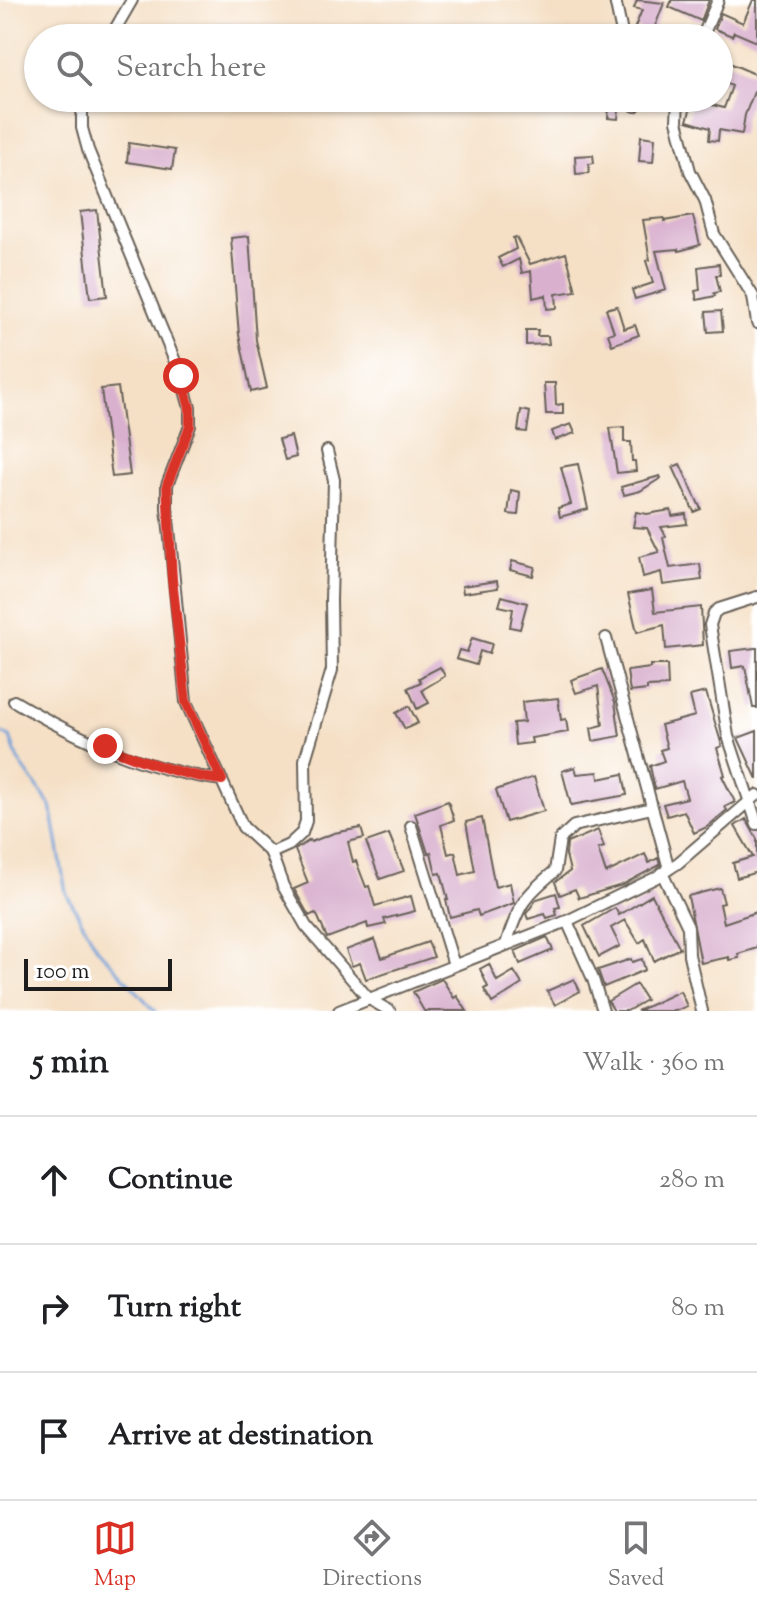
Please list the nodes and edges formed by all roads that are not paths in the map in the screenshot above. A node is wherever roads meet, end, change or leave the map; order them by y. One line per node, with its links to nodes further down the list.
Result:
1 (132, 0): 4 (street)
2 (615, 0): 5 (street)
3 (718, 0): 6 (street)
4 (118, 24)
5 (620, 24)
6 (708, 24)
7 (82, 112): 14 (street)
8 (677, 112): 9 (street)
9 (757, 323)
10 (327, 451): 19 (street)
11 (757, 597): 15 (street)
12 (606, 638): 16 (street)
13 (14, 701): 14 (street)
14 (222, 780): 19 (street)
15 (753, 797): 17 (street); 20 (street)
16 (652, 808): 20 (street); 22 (street)
17 (757, 824)
18 (411, 826): 23 (street)
19 (271, 853): 24 (street)
20 (665, 871): 21 (street); 28 (street)
21 (567, 921): 22 (street); 27 (street)
22 (506, 944): 23 (street)
23 (454, 965): 24 (street)
24 (369, 999): 25 (street); 26 (street)
25 (339, 1011)
26 (390, 1011)
27 (603, 1011)
28 (702, 1011)

